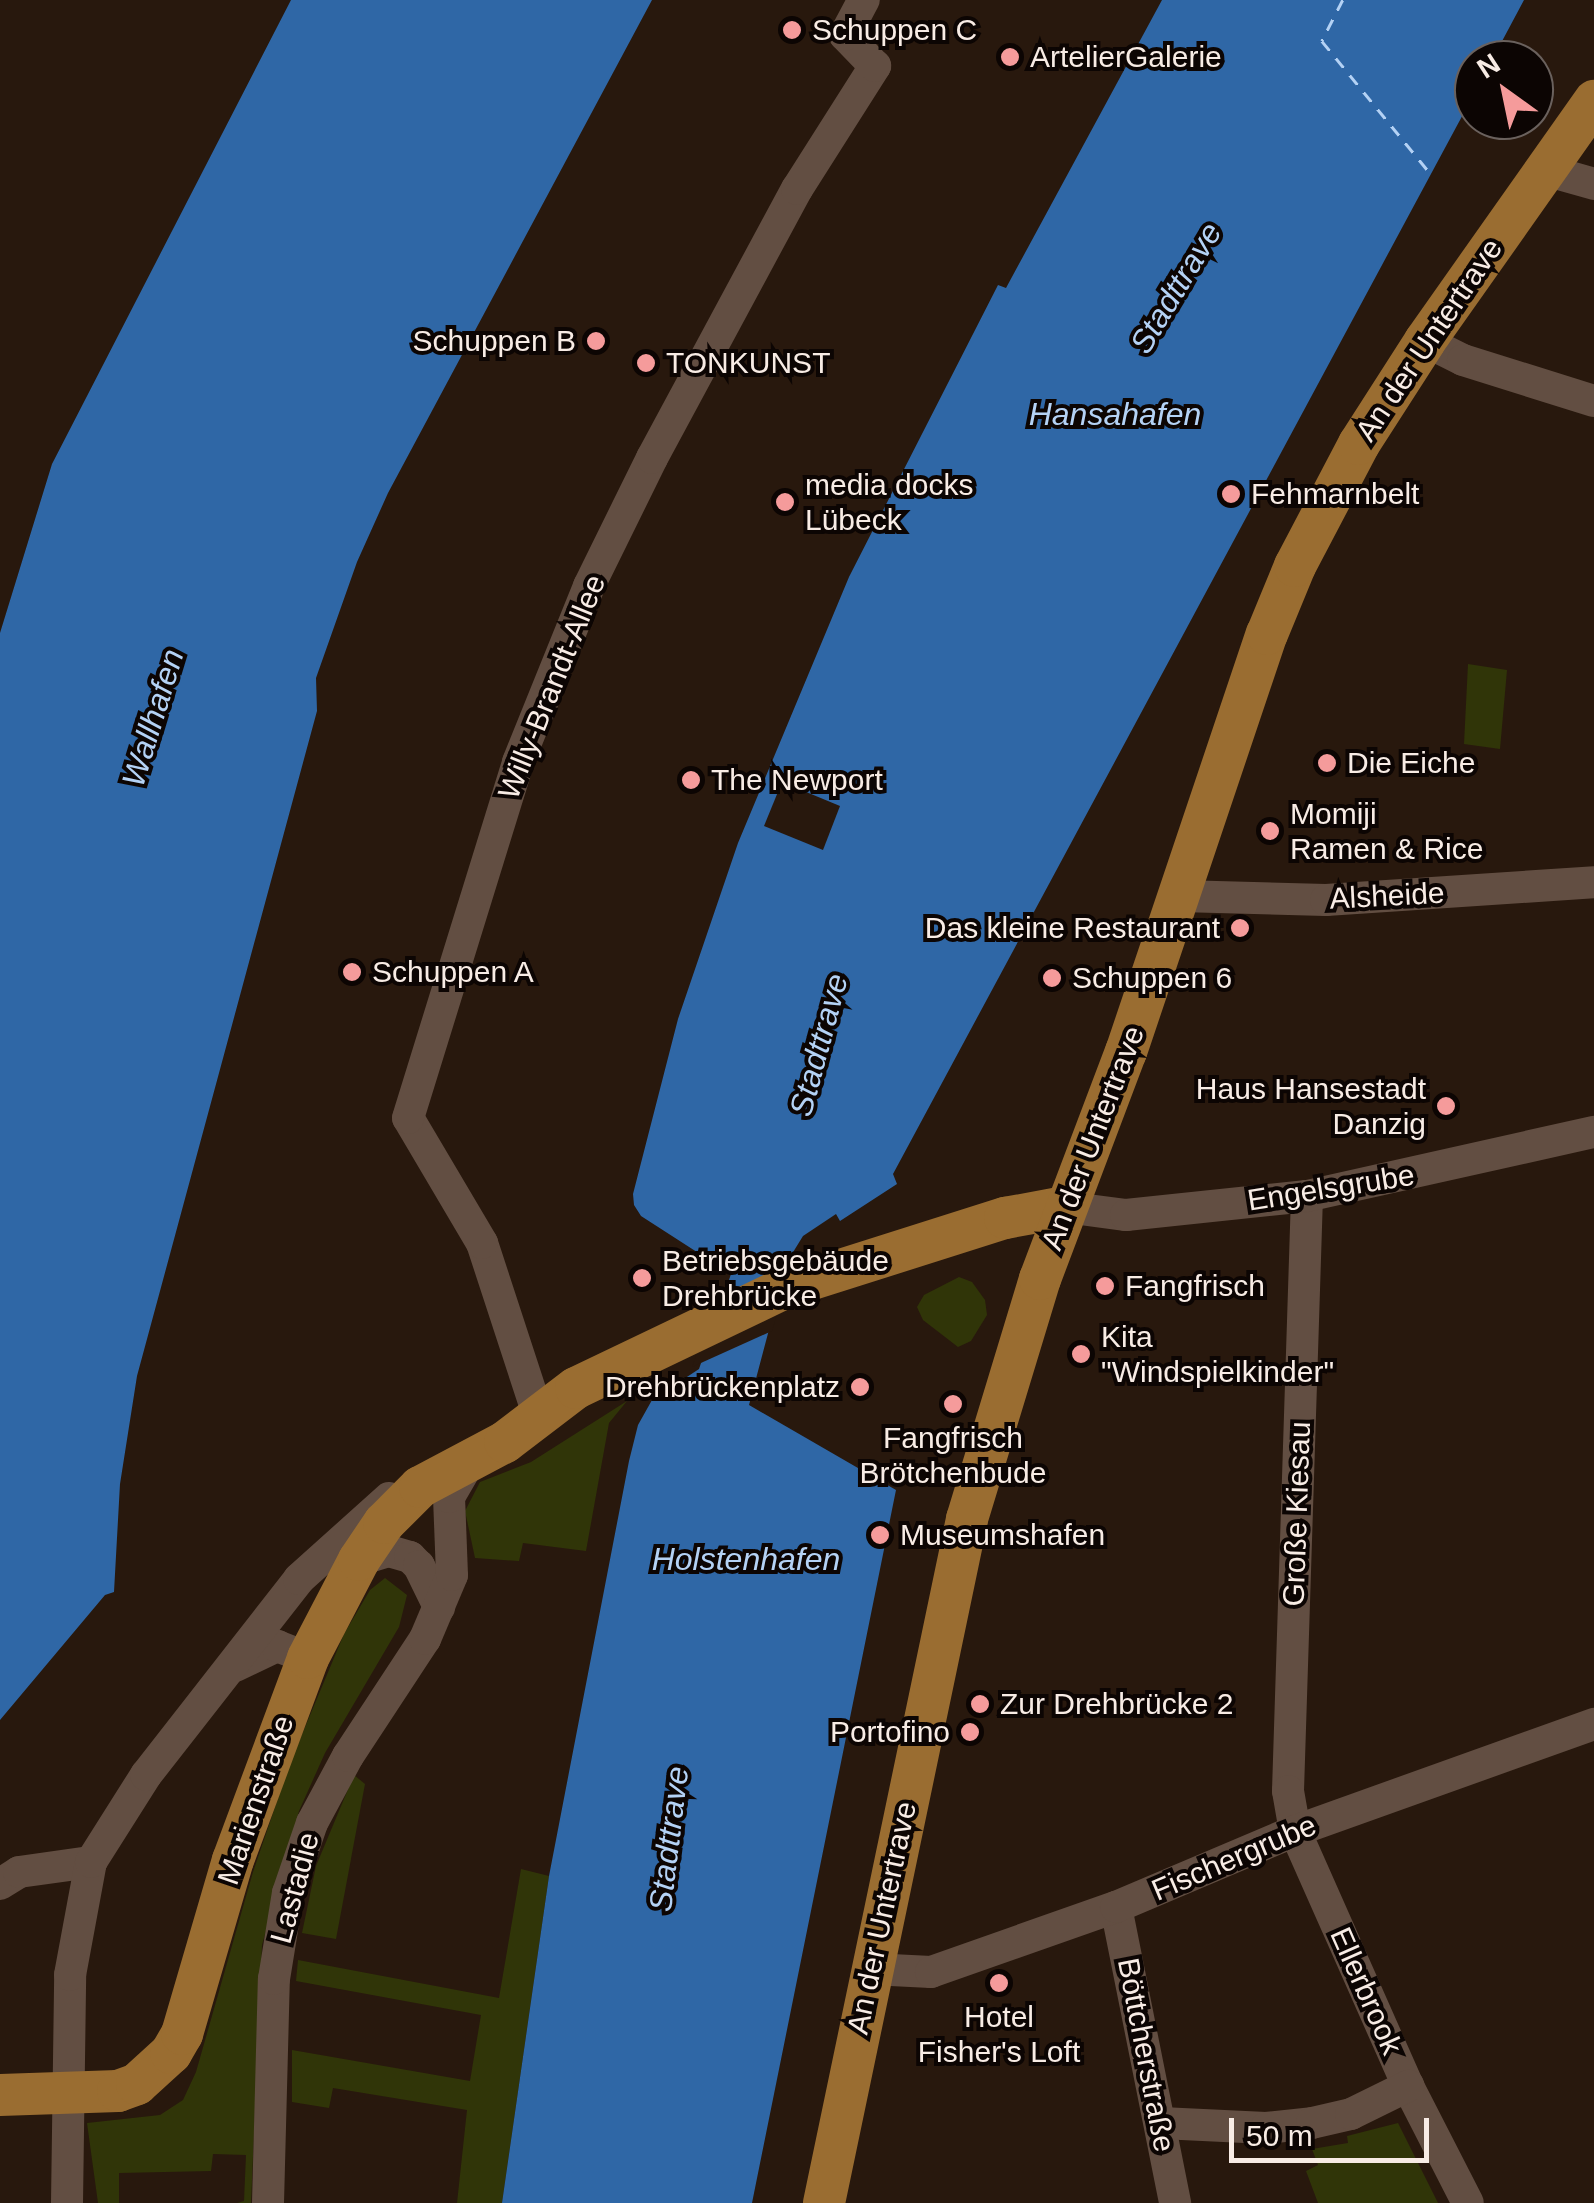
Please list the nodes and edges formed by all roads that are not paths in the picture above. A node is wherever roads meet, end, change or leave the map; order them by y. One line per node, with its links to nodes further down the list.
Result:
1 (864, 0): 12 (street, Willy-Brandt-Allee)
2 (1594, 100): 3 (main road, An der Untertrave)
3 (1545, 170): 4 (street); 5 (main road, An der Untertrave)
4 (1594, 184)
5 (1425, 341): 6 (street); 8 (main road, An der Untertrave)
6 (1594, 401)
7 (1594, 882): 8 (street, Alsheide)
8 (1180, 896): 11 (main road, An der Untertrave)
9 (1594, 1132): 10 (street, Engelsgrube)
10 (1307, 1196): 11 (street, Engelsgrube); 20 (street, Große Kiesau)
11 (1065, 1207): 12 (main road); 24 (main road, An der Untertrave)
12 (545, 1414): 13 (main road)
13 (471, 1459): 14 (main road); 16 (street, Lastadie)
14 (420, 1487): 15 (main road, Marienstraße); 18 (street)
15 (359, 1560): 16 (street); 17 (main road, Marienstraße)
16 (438, 1607): 29 (street, Lastadie)
17 (308, 1658): 18 (street); 26 (main road, Marienstraße)
18 (227, 1670): 21 (street)
19 (1594, 1724): 20 (street, Fischergrube)
20 (1294, 1831): 23 (street, Fischergrube); 25 (street, Ellerbrook)
21 (90, 1862): 22 (street); 28 (street)
22 (0, 1884)
23 (1116, 1908): 24 (street, Fischergrube); 27 (street, Böttcherstraße)
24 (871, 1969): 30 (main road, An der Untertrave)
25 (1408, 2086): 27 (street); 32 (street, Ellerbrook)
26 (0, 2095)
27 (1161, 2122): 31 (street, Böttcherstraße)
28 (67, 2203)
29 (268, 2203)
30 (824, 2203)
31 (1175, 2203)
32 (1468, 2203)

